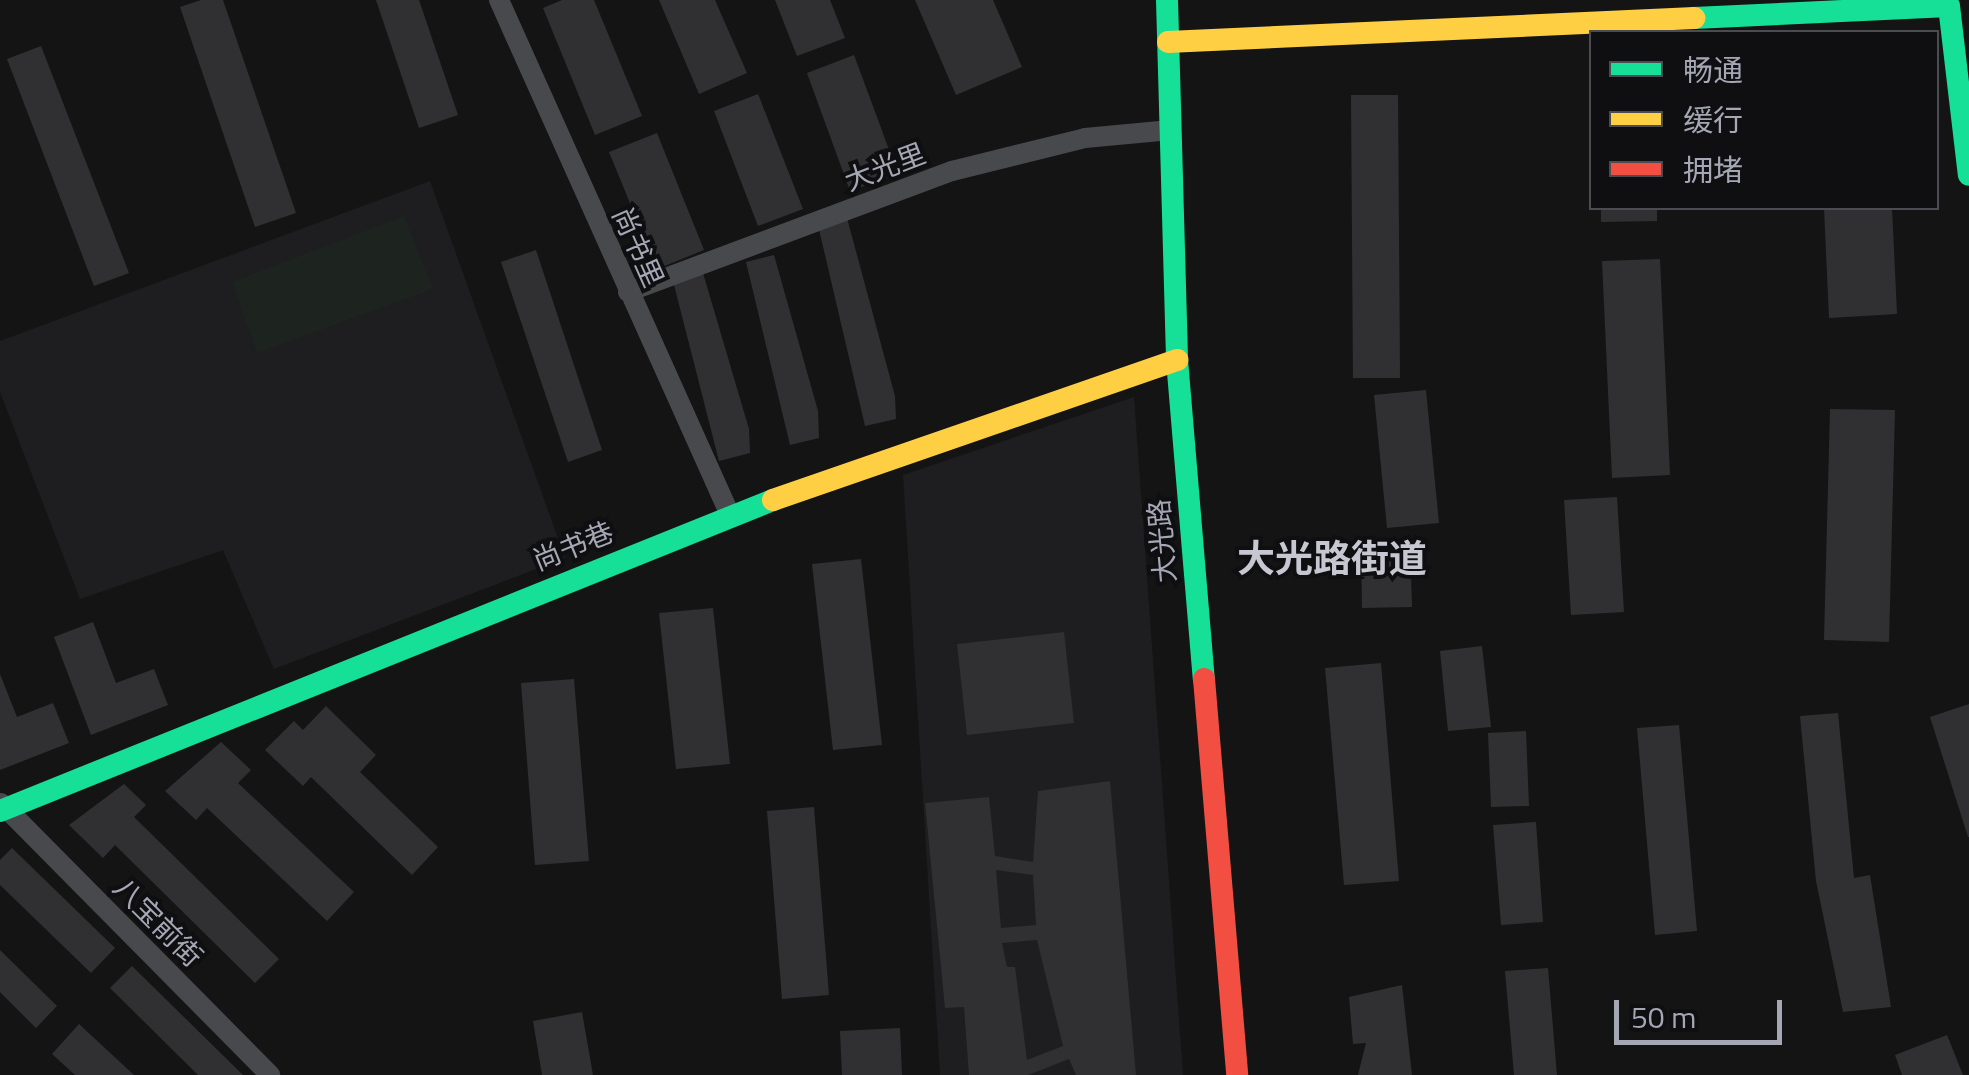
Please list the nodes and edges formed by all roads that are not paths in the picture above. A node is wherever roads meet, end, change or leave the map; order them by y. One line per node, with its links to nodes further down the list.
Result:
1 (499, 0): 6 (street, 尚书里)
2 (1167, 0): 3 (street, 大光路)
3 (1168, 42): 4 (street, 大光路); 5 (street)
4 (1171, 130): 6 (street, 大光里); 7 (street, 大光路)
5 (1969, 175)
6 (628, 292): 8 (street, 尚书里)
7 (1177, 360): 8 (street, 尚书巷); 11 (street, 大光路)
8 (730, 515): 9 (street, 尚书巷)
9 (2, 807): 10 (street, 八宝前街)
10 (270, 1075)
11 (1237, 1075)

